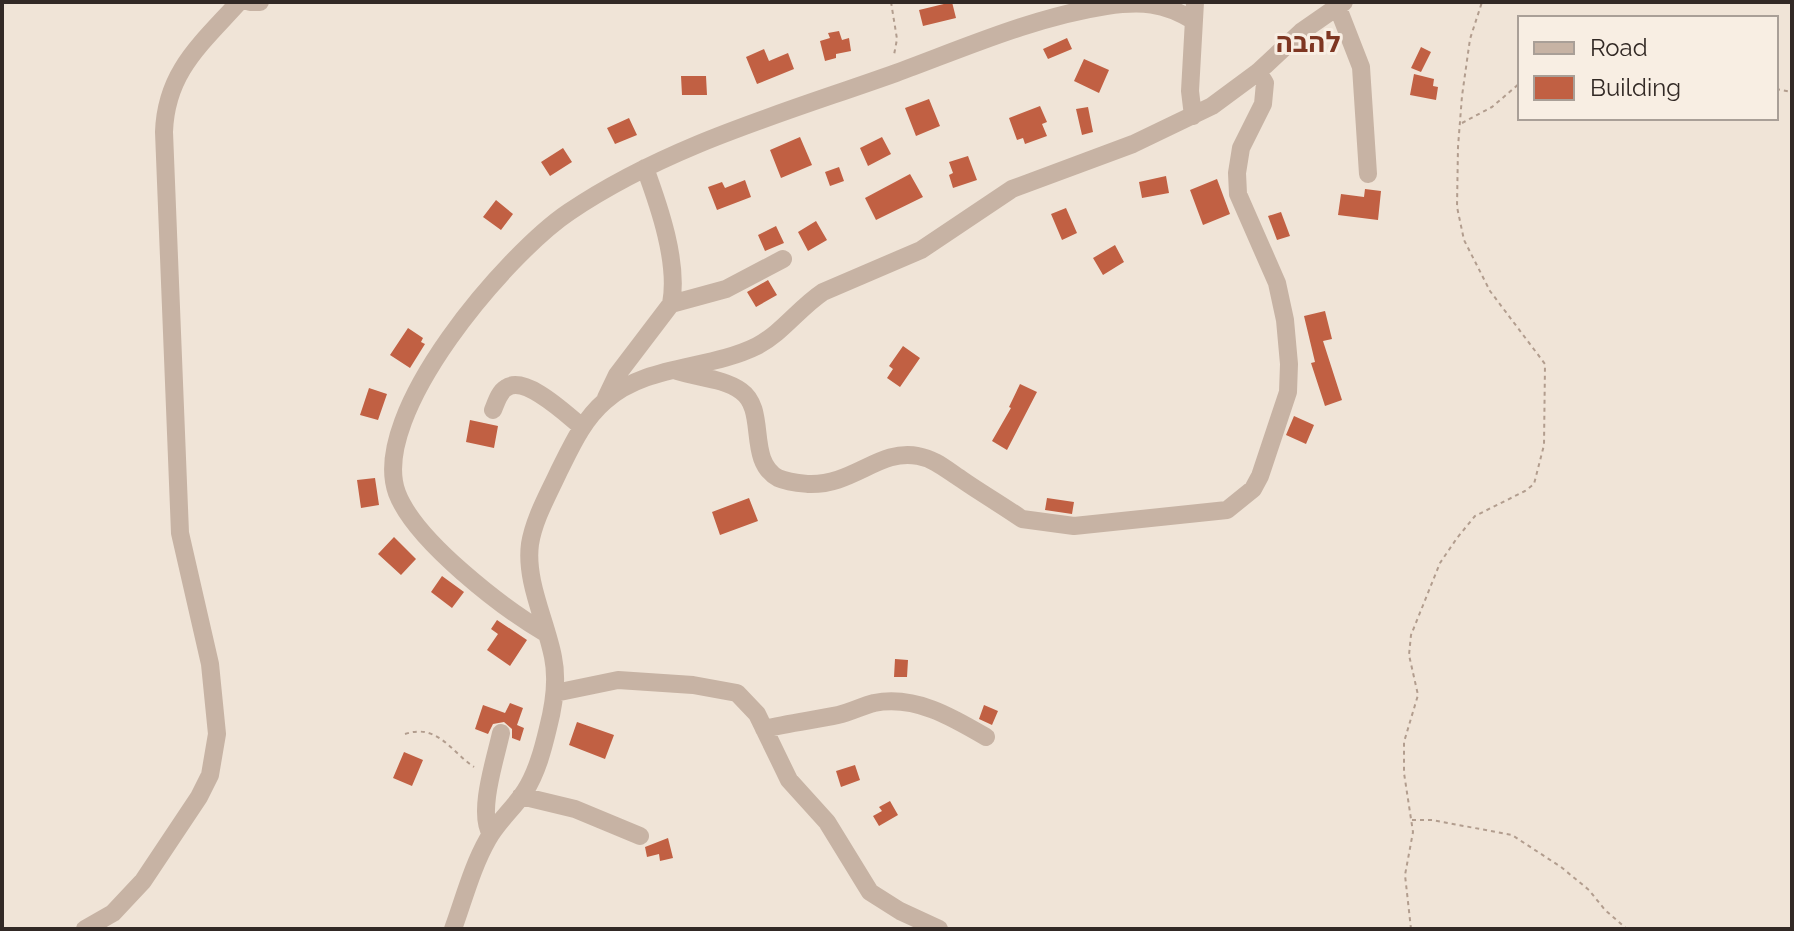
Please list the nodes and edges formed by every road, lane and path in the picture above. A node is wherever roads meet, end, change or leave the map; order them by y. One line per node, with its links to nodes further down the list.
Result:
1 (239, 2): 34 (street)
2 (250, 2): 3 (street)
3 (260, 2)
4 (891, 2): 10 (path)
5 (1195, 2): 8 (street)
6 (1482, 2): 13 (path)
7 (1341, 5): 9 (street); 15 (street)
8 (1194, 21): 10 (street); 12 (street)
9 (1258, 72): 12 (street); 18 (street)
10 (889, 75): 14 (street)
11 (1518, 85): 13 (path)
12 (1193, 116): 18 (street)
13 (1460, 124): 30 (path)
14 (645, 168): 17 (street); 22 (street)
15 (1368, 174)
16 (783, 259): 17 (street)
17 (671, 304): 19 (street)
18 (675, 370): 19 (street)
19 (605, 401): 21 (street)
20 (493, 410): 21 (street)
21 (582, 427): 22 (street)
22 (547, 634): 23 (street)
23 (555, 693): 24 (street); 29 (street)
24 (764, 729): 27 (street); 33 (street)
25 (501, 733): 28 (street)
26 (405, 734): 28 (path)
27 (986, 737)
28 (493, 774): 31 (street)
29 (521, 796): 31 (street); 32 (street)
30 (1411, 820): 37 (path); 38 (path)
31 (491, 834): 35 (street)
32 (640, 836)
33 (902, 921): 36 (street)
34 (85, 929)
35 (453, 929)
36 (939, 929)
37 (1411, 929)
38 (1627, 929)

